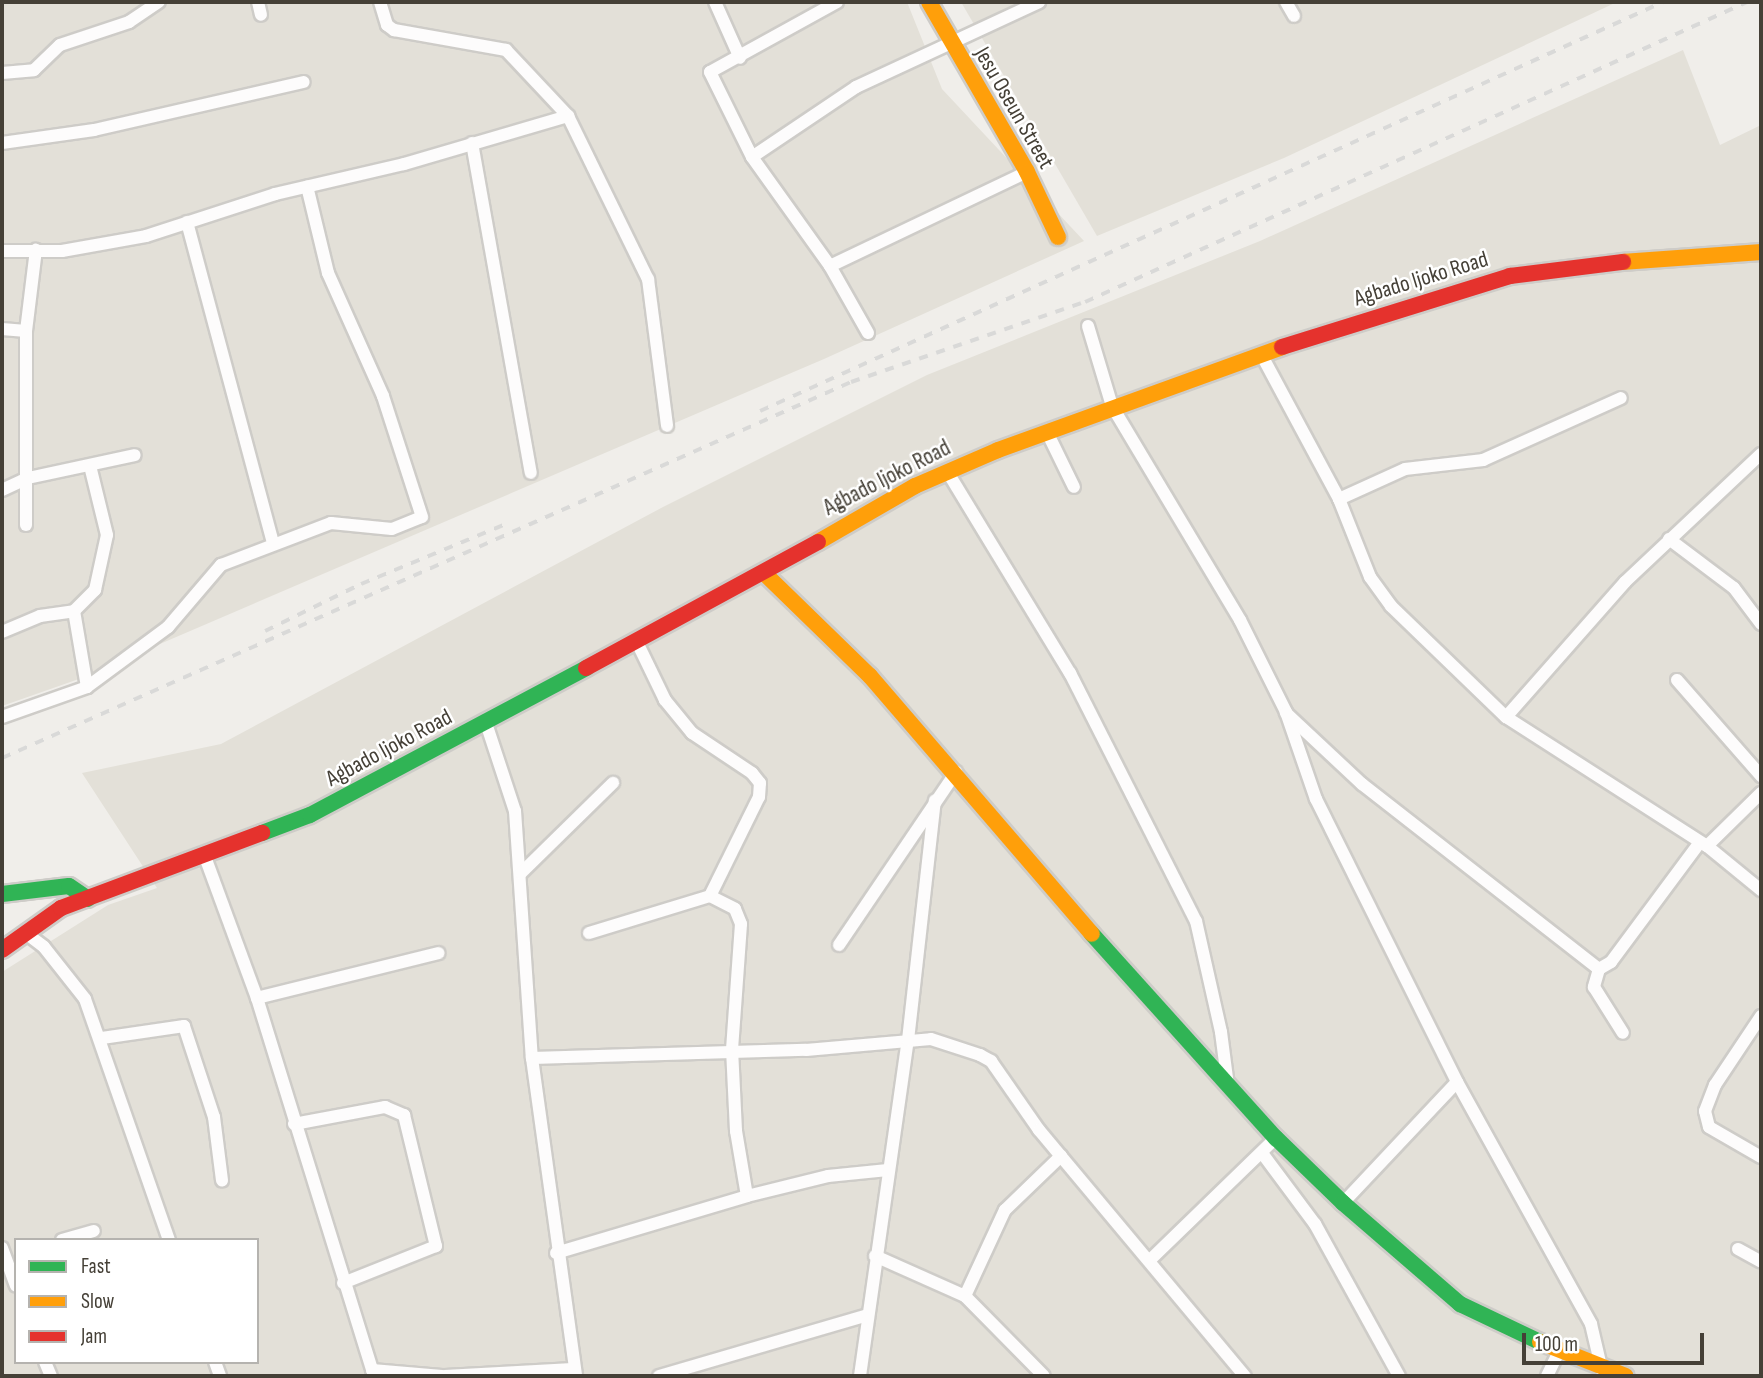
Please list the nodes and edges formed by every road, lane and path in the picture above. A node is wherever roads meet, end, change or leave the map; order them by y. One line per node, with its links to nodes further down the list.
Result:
1 (159, 2): 13 (street)
2 (258, 2): 9 (street)
3 (380, 2): 15 (street)
4 (715, 2): 12 (street)
5 (837, 2): 12 (street)
6 (929, 2): 11 (street, Jesu Oseun Street)
7 (1039, 2): 11 (street)
8 (1286, 2): 10 (street)
9 (261, 15)
10 (1294, 16)
11 (950, 43): 18 (street); 19 (street, Jesu Oseun Street)
12 (740, 58): 18 (street)
13 (2, 77)
14 (304, 82): 16 (street)
15 (568, 116): 17 (street); 34 (street)
16 (2, 143)
17 (472, 143): 20 (street); 40 (street)
18 (752, 157): 26 (street)
19 (1027, 172): 22 (street, Jesu Oseun Street); 26 (street)
20 (307, 186): 21 (street); 47 (street)
21 (187, 222): 23 (street); 47 (street)
22 (1058, 237)
23 (36, 250): 24 (street); 29 (street)
24 (2, 251)
25 (1761, 252): 31 (street, Agbado Ijoko Road)
26 (830, 267): 30 (street)
27 (1088, 326): 33 (street)
28 (2, 329): 29 (street)
29 (26, 331): 41 (street)
30 (868, 332)
31 (1261, 354): 33 (street, Agbado Ijoko Road); 44 (street)
32 (1621, 398): 44 (street)
33 (1112, 406): 35 (street, Agbado Ijoko Road); 55 (street)
34 (667, 426)
35 (1047, 432): 39 (street, Agbado Ijoko Road); 42 (street)
36 (1761, 453): 46 (street)
37 (135, 455): 38 (street)
38 (90, 466): 41 (street); 49 (street)
39 (947, 471): 48 (street, Agbado Ijoko Road); 85 (street)
40 (531, 473)
41 (28, 478): 43 (street); 45 (street)
42 (1074, 487)
43 (2, 490)
44 (1339, 499): 57 (street)
45 (26, 525)
46 (1669, 539): 50 (street); 57 (street)
47 (273, 542): 54 (street)
48 (764, 573): 52 (street, Agbado Ijoko Road); 59 (street)
49 (74, 611): 51 (street); 54 (street)
50 (1761, 624)
51 (2, 632)
52 (636, 640): 58 (street, Agbado Ijoko Road); 69 (street)
53 (1677, 680): 60 (street)
54 (87, 687): 56 (street)
55 (1286, 712): 76 (street); 84 (street)
56 (2, 717)
57 (1506, 717): 64 (street)
58 (486, 723): 65 (street, Agbado Ijoko Road); 66 (street)
59 (956, 772): 63 (street); 85 (street)
60 (1761, 776)
61 (613, 783): 66 (street)
62 (1761, 793): 64 (street)
63 (935, 801): 73 (street); 81 (street)
64 (1704, 844): 67 (street); 76 (street)
65 (204, 855): 70 (street, Agbado Ijoko Road); 77 (street)
66 (521, 873): 83 (street)
67 (1761, 890)
68 (2, 894): 70 (street)
69 (710, 896): 71 (street); 82 (street)
70 (88, 899): 72 (street, Agbado Ijoko Road)
71 (589, 933)
72 (27, 934): 74 (street, Agbado Ijoko Road); 80 (street)
73 (839, 945)
74 (2, 950)
75 (439, 953): 77 (street)
76 (1599, 969): 79 (street)
77 (257, 998): 86 (street)
78 (1761, 1016): 90 (street)
79 (1623, 1033)
80 (102, 1038): 92 (street); 97 (street)
81 (908, 1040): 82 (street); 89 (street); 91 (street)
82 (732, 1049): 83 (street); 93 (street)
83 (532, 1058): 100 (street)
84 (1457, 1082): 94 (street); 109 (street)
85 (1228, 1086): 87 (street)
86 (295, 1124): 105 (street); 105 (street)
87 (1276, 1138): 88 (street); 94 (street)
88 (1262, 1153): 102 (street); 117 (street)
89 (1061, 1156): 102 (street); 106 (street)
90 (1761, 1157)
91 (888, 1170): 93 (street); 101 (street)
92 (222, 1180)
93 (747, 1196): 100 (street)
94 (1343, 1203): 108 (street)
95 (94, 1231): 96 (street)
96 (69, 1238)
97 (168, 1238)
98 (1738, 1249): 103 (street)
99 (7, 1252): 104 (street)
100 (556, 1252): 111 (street)
101 (875, 1256): 106 (street); 107 (street)
102 (1151, 1258): 116 (street)
103 (1761, 1262)
104 (14, 1278)
105 (343, 1283): 110 (street)
106 (965, 1296): 115 (street)
107 (867, 1315): 113 (street); 114 (street)
108 (1559, 1351): 109 (street); 118 (street)
109 (1602, 1371): 119 (street)
110 (373, 1373): 112 (street)
111 (575, 1373): 112 (street)
112 (444, 1376)
113 (659, 1376)
114 (860, 1376)
115 (1044, 1376)
116 (1245, 1376)
117 (1399, 1376)
118 (1547, 1376)
119 (1626, 1376)

